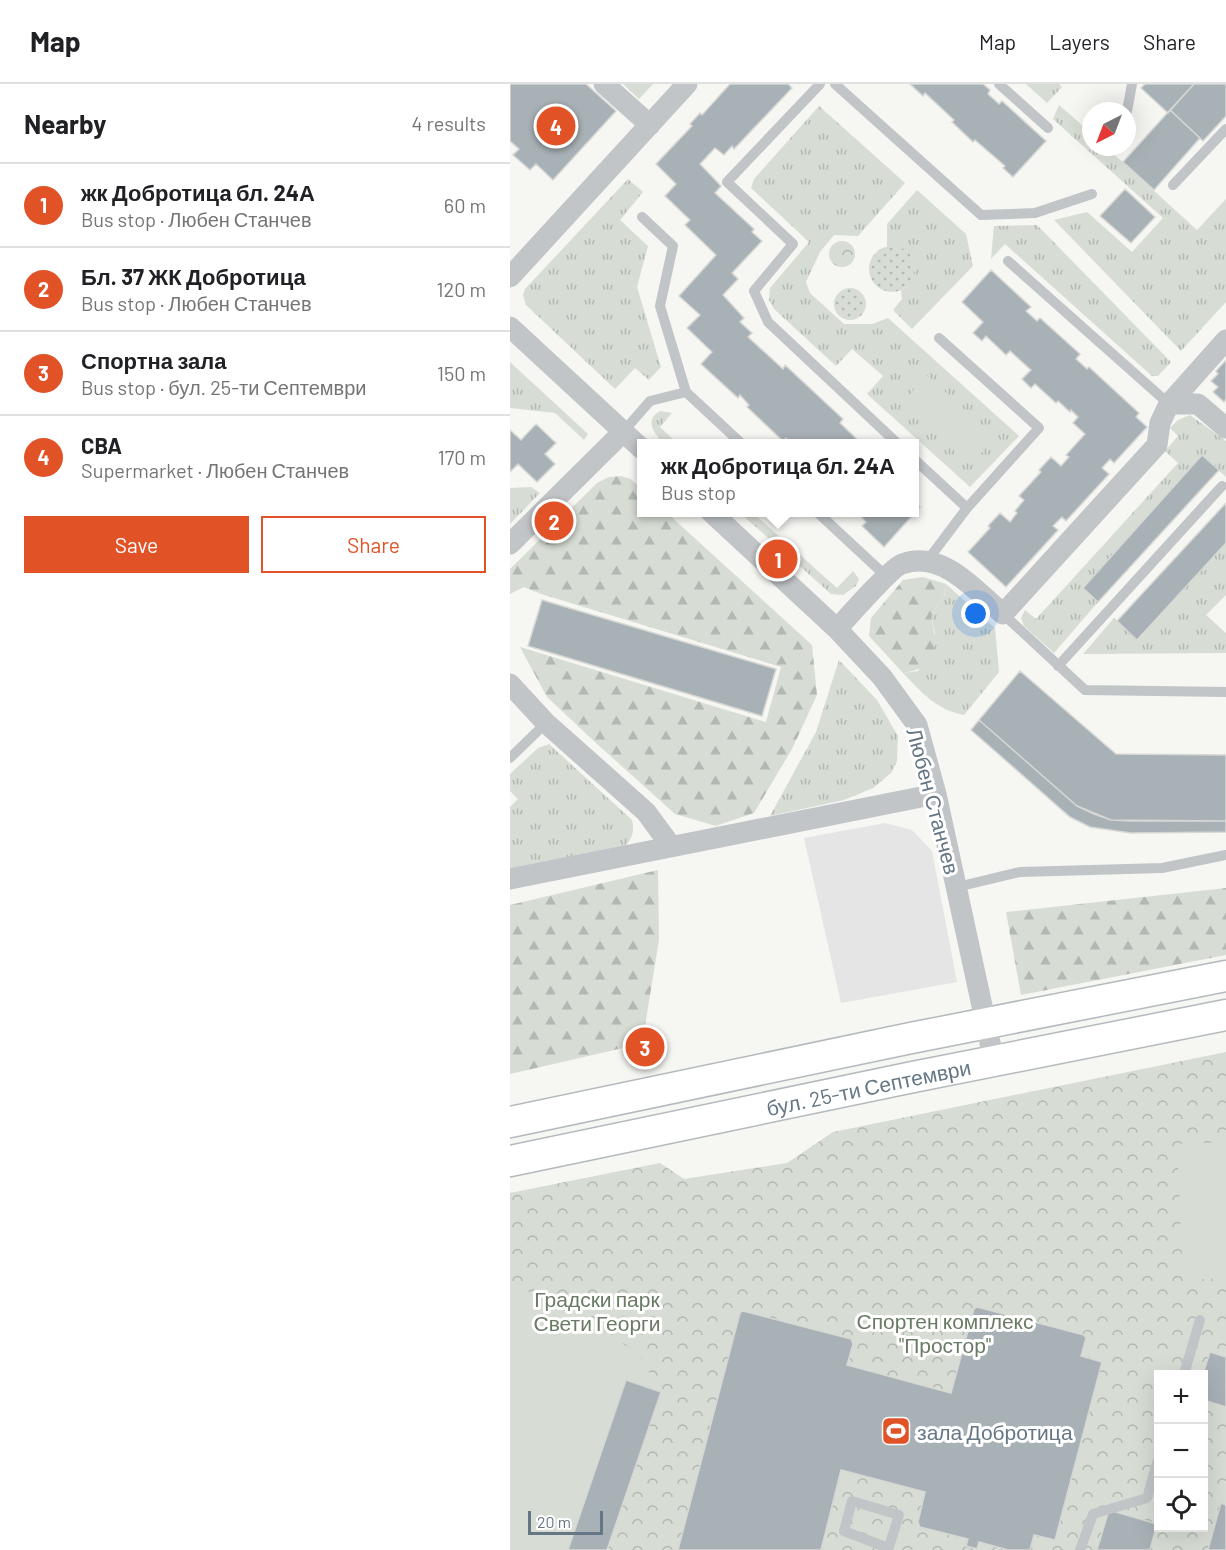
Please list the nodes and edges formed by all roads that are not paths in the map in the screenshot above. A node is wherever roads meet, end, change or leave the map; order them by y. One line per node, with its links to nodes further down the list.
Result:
1 (604, 84): 8 (street)
2 (687, 84): 8 (street)
3 (820, 84): 24 (lane)
4 (835, 84): 12 (lane)
5 (999, 84): 9 (lane)
6 (1132, 84): 7 (lane)
7 (1129, 102)
8 (650, 125): 15 (street)
9 (1048, 128)
10 (1226, 129): 11 (lane)
11 (1173, 185)
12 (1092, 194)
13 (642, 217): 19 (lane)
14 (1008, 261): 20 (lane)
15 (510, 278)
16 (510, 327): 22 (street)
17 (939, 338): 28 (lane)
18 (1226, 340): 20 (street)
19 (686, 392): 22 (lane); 23 (lane)
20 (1169, 404): 21 (street); 34 (street)
21 (1226, 428)
22 (623, 432): 25 (street); 31 (street)
23 (737, 439)
24 (893, 439)
25 (637, 445)
26 (919, 463): 28 (lane)
27 (1222, 486): 36 (lane)
28 (967, 508): 32 (lane)
29 (715, 517): 35 (street, Любен Станчев)
30 (821, 517): 33 (lane)
31 (510, 544)
32 (927, 561): 33 (street); 34 (street)
33 (887, 577): 35 (street)
34 (1003, 614): 36 (lane)
35 (837, 629): 41 (street, Любен Станчев)
36 (1058, 666): 38 (lane)
37 (510, 684): 39 (street)
38 (1226, 692)
39 (546, 723): 40 (lane); 42 (street)
40 (510, 758)
41 (936, 794): 42 (street); 45 (street, Любен Станчев)
42 (671, 846): 44 (street)
43 (1226, 855): 45 (lane)
44 (510, 879)
45 (957, 887): 48 (street, Любен Станчев)
46 (1226, 976): 48 (main road, бул. 25-ти Септември)
47 (1226, 1015): 49 (main road, бул. 25-ти Септември)
48 (987, 1023): 49 (street, Любен Станчев); 50 (main road, бул. 25-ти Септември)
49 (994, 1061): 51 (main road, бул. 25-ти Септември)
50 (510, 1122)
51 (510, 1161)
52 (1200, 1320): 53 (lane)
53 (1185, 1370)
54 (1154, 1473): 56 (lane)
55 (888, 1549): 55 (lane)
56 (1080, 1550)

